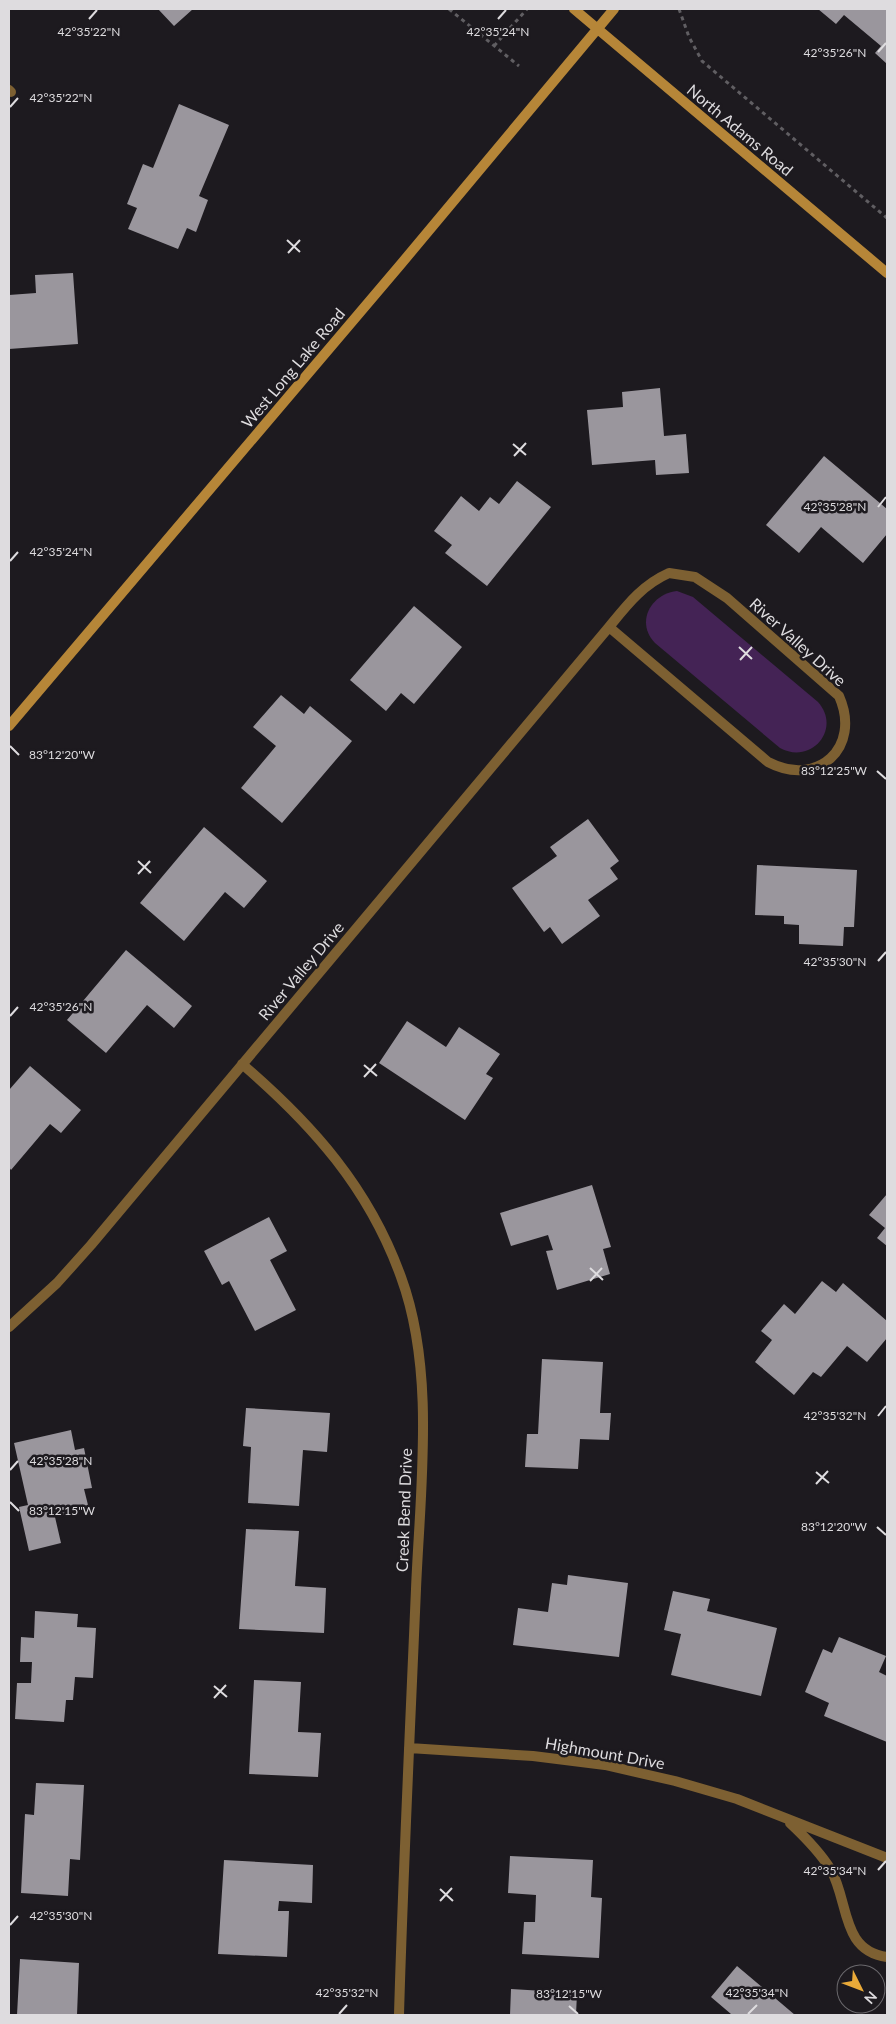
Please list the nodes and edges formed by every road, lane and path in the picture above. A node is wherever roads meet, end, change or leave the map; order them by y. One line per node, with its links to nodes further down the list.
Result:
1 (450, 9): 7 (path)
2 (527, 9): 7 (path)
3 (574, 9): 6 (main road, North Adams Road)
4 (614, 9): 6 (main road, West Long Lake Road)
5 (679, 9): 9 (path)
6 (598, 28): 10 (main road, North Adams Road); 12 (main road, West Long Lake Road)
7 (494, 46): 8 (path)
8 (519, 66)
9 (887, 218)
10 (887, 273)
11 (609, 628): 11 (street, River Valley Drive); 13 (street, River Valley Drive)
12 (9, 726)
13 (242, 1064): 14 (street, River Valley Drive); 15 (street, Creek Bend Drive)
14 (9, 1326)
15 (409, 1748): 16 (street, Highmount Drive); 19 (street, Creek Bend Drive)
16 (788, 1820): 17 (street, Highmount Drive); 18 (street, Highmount Drive)
17 (887, 1858)
18 (887, 1957)
19 (399, 2015)

